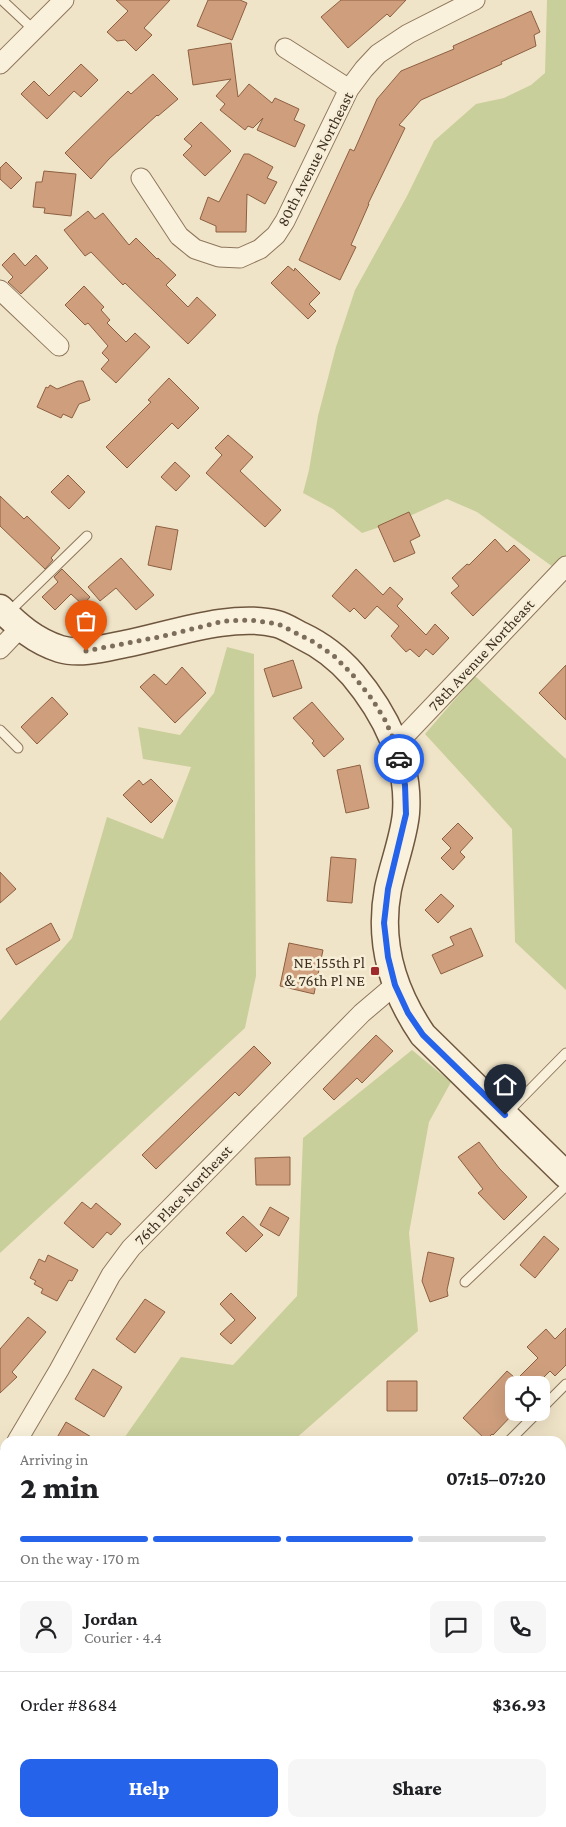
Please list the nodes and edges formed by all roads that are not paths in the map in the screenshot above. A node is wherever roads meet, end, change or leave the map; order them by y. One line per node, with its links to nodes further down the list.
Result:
1 (2, 0): 4 (lane)
2 (64, 0): 4 (street)
3 (476, 0): 7 (street, 80th Avenue Northeast)
4 (34, 30): 6 (street)
5 (285, 48): 7 (street)
6 (0, 64)
7 (349, 89): 8 (street, 80th Avenue Northeast)
8 (142, 178)
9 (0, 290): 10 (street)
10 (59, 346)
11 (88, 536): 13 (lane)
12 (566, 566): 16 (street, 78th Avenue Northeast)
13 (9, 617): 14 (street); 16 (street)
14 (0, 649)
15 (0, 730): 17 (lane)
16 (396, 745): 18 (street)
17 (18, 748)
18 (395, 985): 20 (street); 27 (street, 76th Place Northeast)
19 (566, 1053): 20 (lane)
20 (505, 1115): 21 (street)
21 (566, 1175)
22 (566, 1186): 23 (lane)
23 (465, 1282)
24 (566, 1384): 25 (lane)
25 (550, 1400)
26 (529, 1421): 28 (lane)
27 (20, 1436)
28 (514, 1436)

